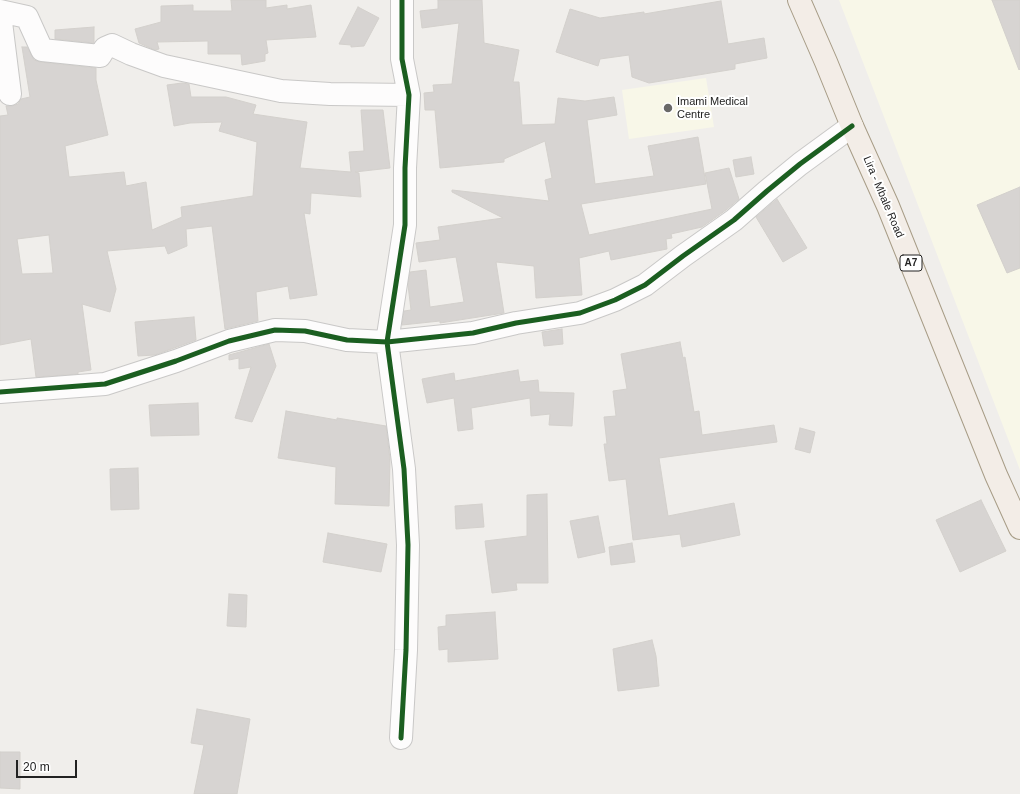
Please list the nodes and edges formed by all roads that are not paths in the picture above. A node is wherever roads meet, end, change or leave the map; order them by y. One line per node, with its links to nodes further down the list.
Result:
1 (402, 0): 5 (street)
2 (799, 0): 6 (main road, Lira - Mbale Road / A7)
3 (0, 12): 4 (street); 5 (street)
4 (10, 94)
5 (409, 95): 7 (street)
6 (852, 126): 7 (street); 9 (main road, Lira - Mbale Road / A7)
7 (387, 342): 8 (street); 10 (street)
8 (0, 392)
9 (1020, 528)
10 (401, 738)

